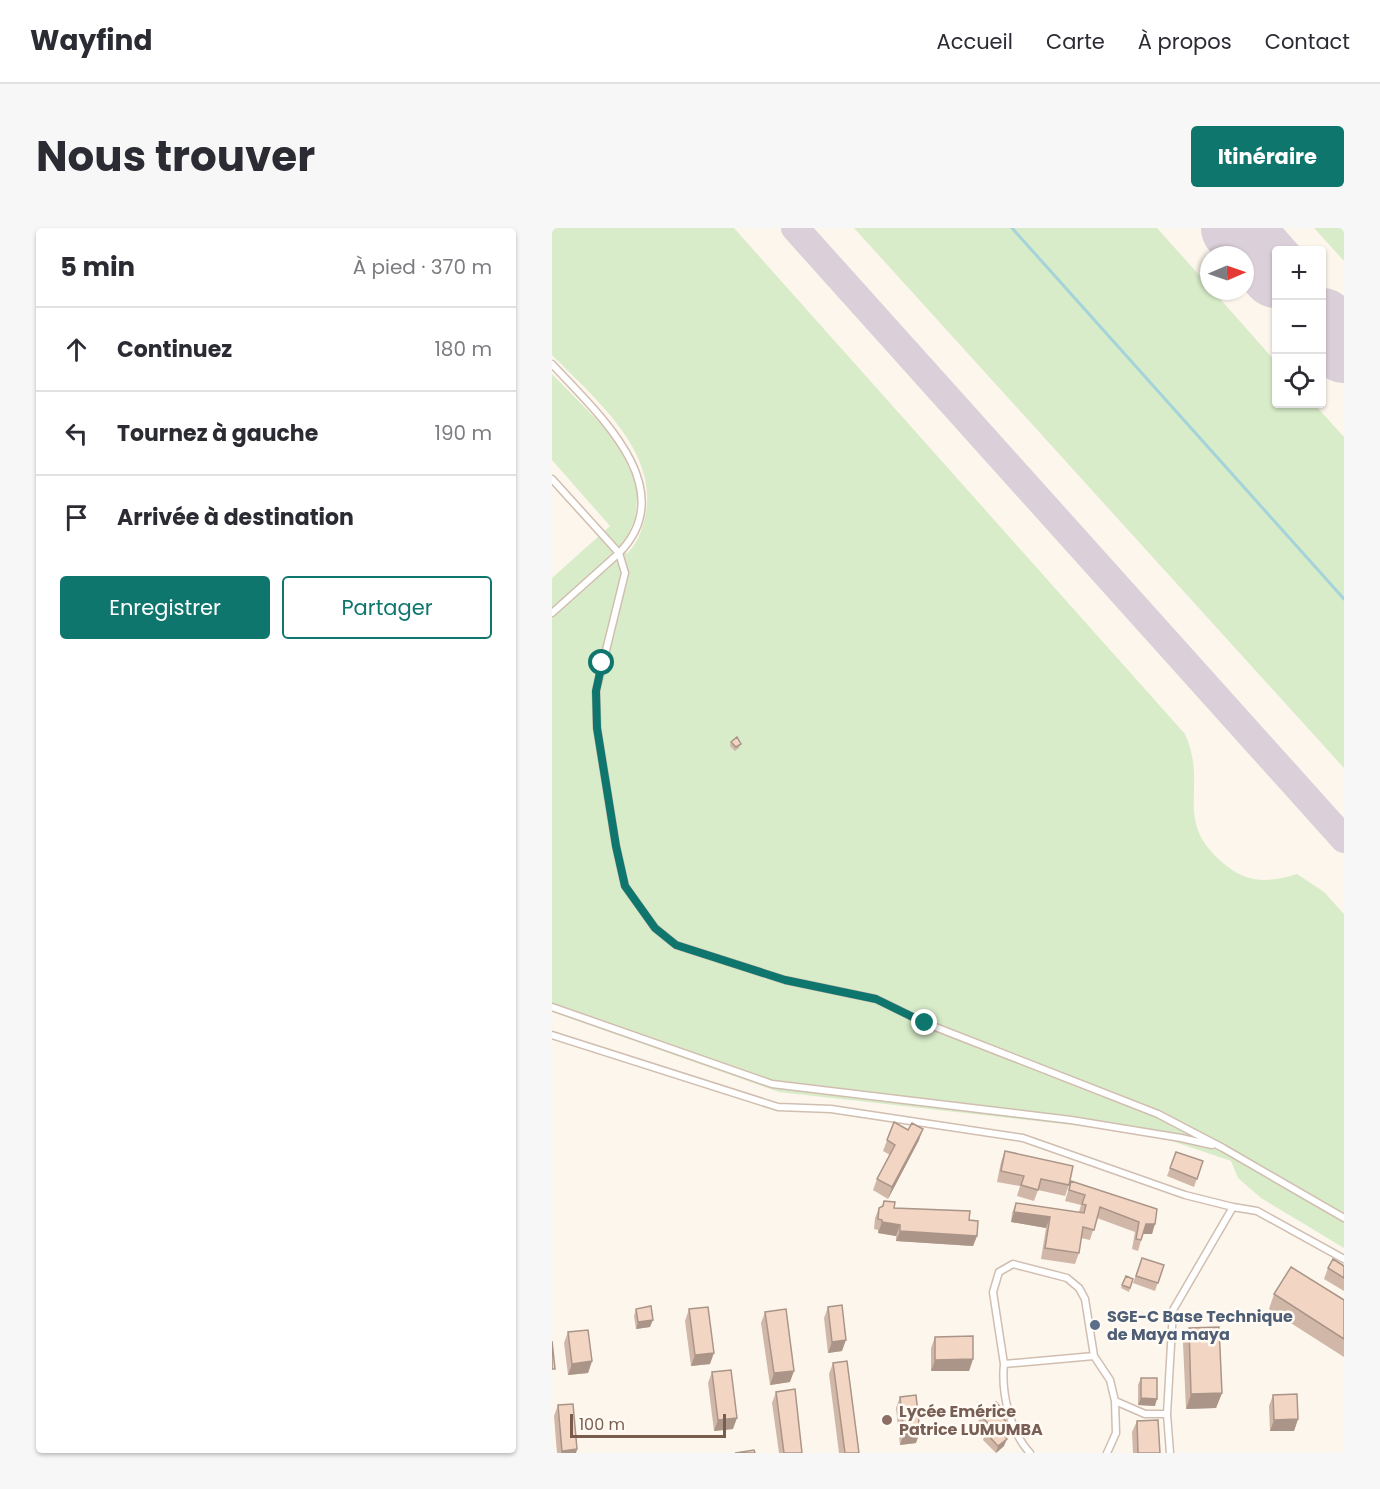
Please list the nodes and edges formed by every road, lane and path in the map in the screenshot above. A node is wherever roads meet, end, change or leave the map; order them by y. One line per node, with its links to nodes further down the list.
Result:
1 (552, 364): 3 (lane)
2 (552, 478): 3 (lane)
3 (619, 553): 4 (lane); 7 (lane)
4 (552, 613)
5 (552, 1007): 7 (lane)
6 (552, 1035): 8 (lane)
7 (1223, 1148): 9 (lane)
8 (1233, 1207): 10 (lane); 14 (lane)
9 (1344, 1218)
10 (1344, 1259)
11 (1094, 1356): 12 (lane); 12 (lane); 13 (lane)
12 (1004, 1364): 15 (lane)
13 (1115, 1401): 14 (lane); 16 (lane)
14 (1167, 1414): 17 (lane)
15 (1030, 1453)
16 (1107, 1453)
17 (1170, 1453)

